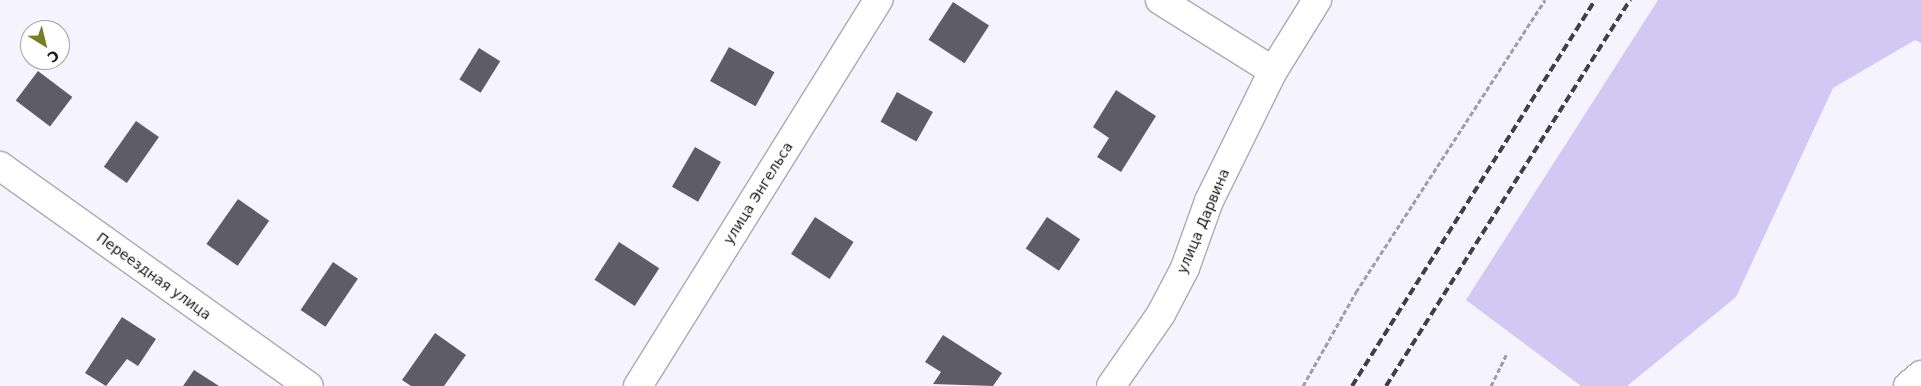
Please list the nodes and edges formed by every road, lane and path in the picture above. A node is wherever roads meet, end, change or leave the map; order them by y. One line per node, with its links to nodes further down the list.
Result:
1 (878, 0): 10 (street, улица Энгельса)
2 (1160, 0): 5 (street)
3 (1317, 0): 5 (street, улица Дарвина)
4 (1544, 0): 12 (path)
5 (1273, 71): 11 (street, улица Дарвина)
6 (0, 166): 9 (street, Переездная улица)
7 (1507, 353): 13 (path)
8 (1921, 375): 14 (street)
9 (308, 386)
10 (638, 386)
11 (1111, 386)
12 (1303, 386)
13 (1492, 386)
14 (1908, 386)

